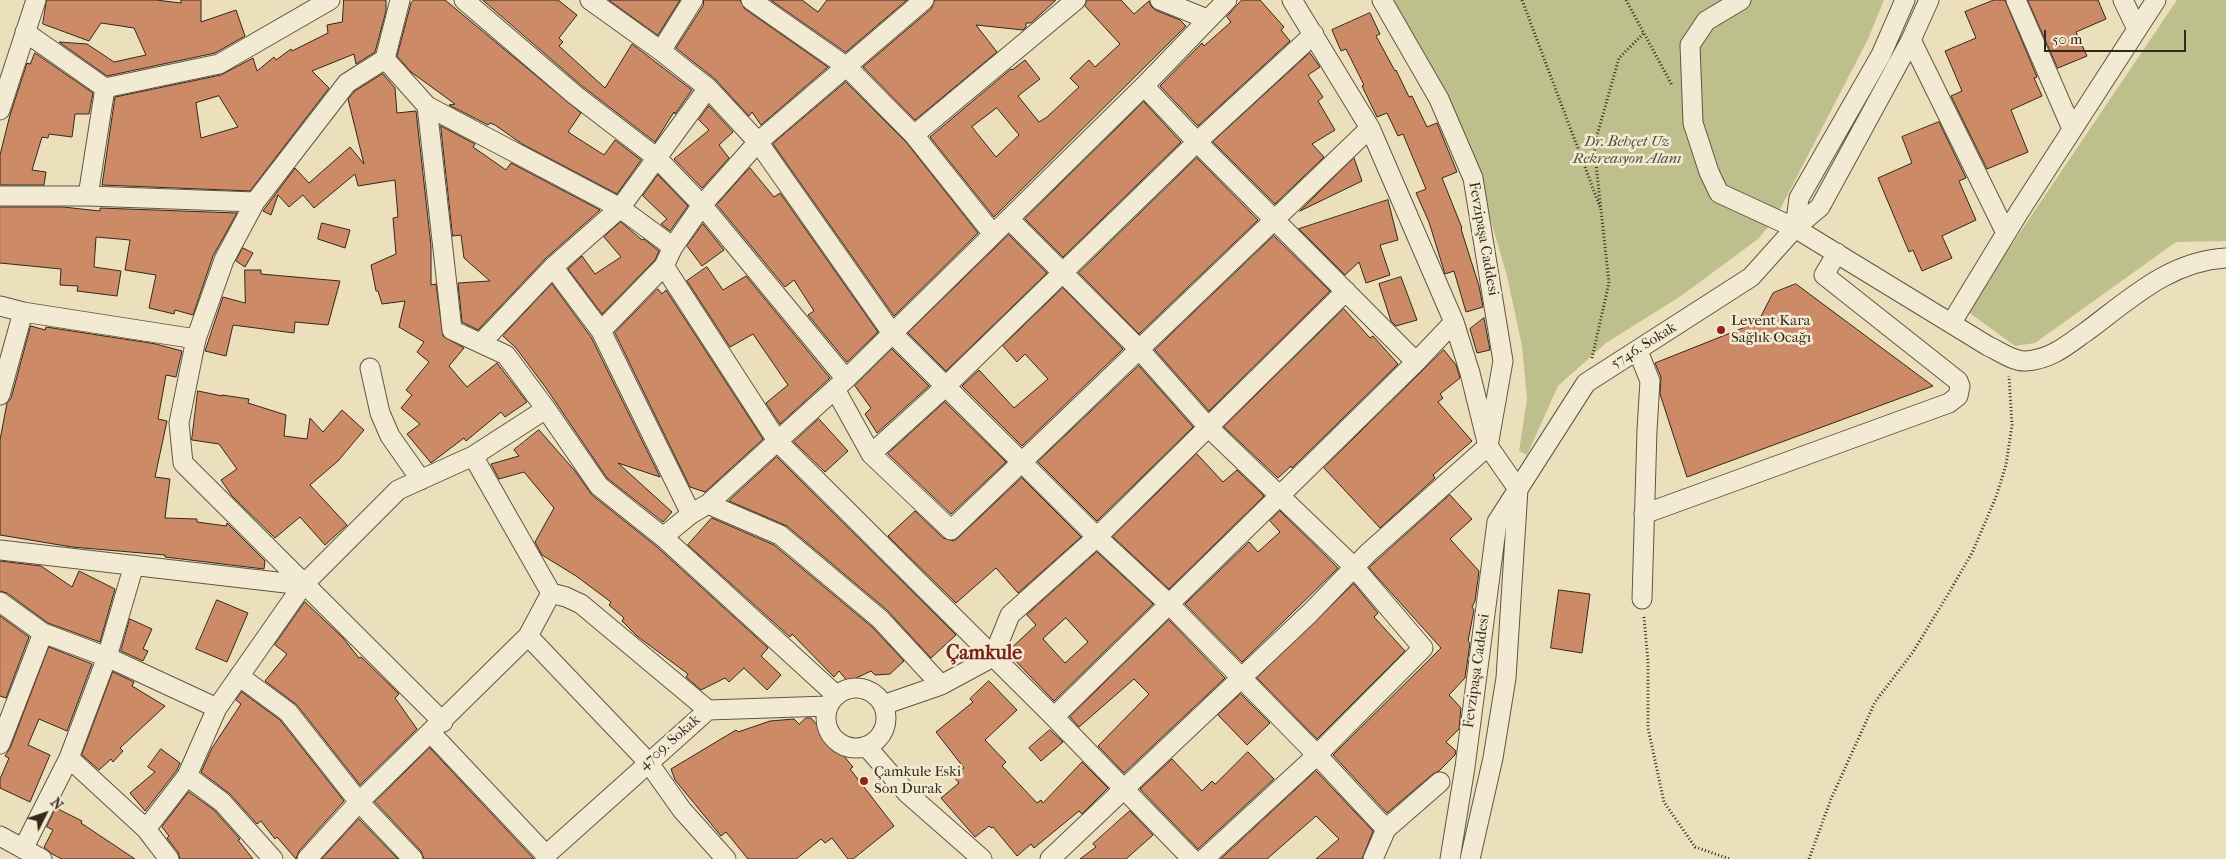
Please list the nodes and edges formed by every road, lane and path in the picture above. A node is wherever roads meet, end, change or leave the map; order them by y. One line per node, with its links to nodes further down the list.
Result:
1 (36, 0): 24 (street)
2 (330, 0): 32 (street)
3 (400, 0): 29 (street)
4 (464, 0): 42 (street)
5 (590, 0): 28 (street)
6 (694, 0): 28 (street)
7 (750, 0): 30 (street)
8 (924, 0): 30 (street)
9 (1076, 0): 39 (street)
10 (1160, 0): 22 (street)
11 (1227, 0): 22 (street)
12 (1292, 0): 26 (street)
13 (1382, 0): 81 (street, Fevzipaşa Caddesi)
14 (1522, 0): 48 (path)
15 (1626, 0): 25 (path)
16 (1741, 0): 51 (street)
17 (1905, 0): 51 (street)
18 (1929, 0): 27 (street, 5746. Sokak)
19 (2016, 0): 38 (street)
20 (2123, 0): 23 (street)
21 (2156, 0): 23 (street)
22 (1207, 19): 31 (street)
23 (2137, 29): 38 (street)
24 (25, 32): 32 (street); 36 (street)
25 (1644, 33): 34 (path); 48 (path)
26 (1314, 34): 37 (street); 41 (street)
27 (1911, 40): 51 (street, 5746. Sokak); 52 (street)
28 (662, 52): 33 (street)
29 (385, 58): 35 (street); 45 (street)
30 (847, 67): 39 (street); 40 (street)
31 (1144, 86): 41 (street); 49 (street)
32 (105, 88): 44 (street)
33 (708, 88): 40 (street); 42 (street)
34 (1675, 90)
35 (427, 106): 47 (street); 68 (street)
36 (0, 110)
37 (1370, 128): 50 (street); 63 (street)
38 (2072, 129): 52 (street)
39 (914, 135): 53 (street)
40 (758, 142): 46 (street); 66 (street)
41 (1197, 142): 50 (street); 59 (street)
42 (657, 158): 46 (street); 47 (street)
43 (0, 196): 44 (street)
44 (88, 196): 45 (street)
45 (255, 202): 67 (street)
46 (702, 205): 54 (street); 75 (street)
47 (620, 208): 54 (street); 58 (street)
48 (1602, 213): 74 (path)
49 (1009, 219): 53 (street); 59 (street)
50 (1274, 220): 60 (street); 69 (street)
51 (1795, 228): 55 (street); 70 (street, 5746. Sokak)
52 (2006, 233): 64 (street)
53 (992, 234): 66 (street)
54 (673, 247): 57 (street)
55 (1837, 253): 64 (street); 90 (street)
56 (2226, 258): 71 (street)
57 (664, 266): 65 (street); 80 (street)
58 (553, 267): 65 (street); 68 (street)
59 (1063, 272): 69 (street); 76 (street)
60 (1346, 291): 72 (street); 79 (street)
61 (0, 306): 62 (street)
62 (23, 312): 67 (street); 77 (street)
63 (1454, 322): 72 (street); 81 (street)
64 (1952, 322): 71 (street)
65 (601, 332): 89 (street)
66 (892, 333): 75 (street); 76 (street)
67 (196, 339): 96 (street)
68 (481, 343): 78 (street)
69 (1139, 349): 79 (street); 84 (street)
70 (1638, 351): 74 (street, 5746. Sokak); 90 (street)
71 (2007, 356): 142 (path)
72 (1416, 362): 87 (street)
73 (370, 368): 85 (street)
74 (1586, 383): 86 (street, 5746. Sokak)
75 (841, 384): 80 (street); 82 (street)
76 (946, 386): 82 (street); 84 (street)
77 (0, 395)
78 (546, 409): 83 (street); 91 (street)
79 (1208, 427): 87 (street); 92 (street)
80 (778, 442): 88 (street); 104 (street)
81 (1488, 446): 86 (street); 95 (street)
82 (871, 454): 84 (street)
83 (473, 456): 85 (street); 97 (street)
84 (1023, 463): 92 (street)
85 (421, 480): 96 (street)
86 (1518, 489): 139 (street, Fevzipaşa Caddesi); 140 (street, Fevzipaşa Caddesi)
87 (1278, 496): 95 (street); 100 (street)
88 (708, 504): 89 (street); 107 (street)
89 (690, 514): 91 (street)
90 (1644, 514): 98 (street)
91 (663, 537): 108 (street)
92 (1097, 537): 100 (street); 104 (street)
93 (0, 550): 94 (street)
94 (134, 565): 96 (street); 103 (street)
95 (1354, 567): 106 (street); 116 (street)
96 (303, 585): 105 (street); 113 (street)
97 (550, 593): 102 (street); 111 (street)
98 (1642, 599): 141 (path)
99 (0, 602): 101 (street)
100 (1169, 604): 106 (street); 112 (street)
101 (42, 633): 103 (street); 114 (street)
102 (528, 636): 113 (street); 118 (street)
103 (108, 657): 110 (street); 117 (street)
104 (994, 657): 107 (street); 112 (street)
105 (240, 676): 110 (street); 122 (street)
106 (1242, 678): 116 (street); 121 (street)
107 (941, 685): 109 (street)
108 (832, 700): 109 (street); 111 (street, 4709. Sokak); 115 (street)
109 (883, 706): 115 (street)
110 (217, 708): 119 (street)
111 (708, 710): 118 (street, 4709. Sokak)
112 (1054, 717): 121 (street)
113 (436, 727): 122 (street); 127 (street)
114 (0, 744)
115 (866, 746): 134 (street)
116 (1317, 755): 123 (street); 137 (street)
117 (69, 758): 124 (street); 126 (street)
118 (648, 762): 127 (street, 4709. Sokak); 133 (street)
119 (187, 776): 124 (street); 130 (street)
120 (1440, 782): 123 (street)
121 (1125, 789): 135 (street); 136 (street)
122 (359, 802): 131 (street); 132 (street)
123 (1386, 829): 138 (street)
124 (146, 830): 129 (street)
125 (0, 836): 126 (street)
126 (23, 849): 128 (street)
127 (545, 857)
128 (42, 859)
129 (169, 859)
130 (273, 859)
131 (307, 859)
132 (413, 859)
133 (726, 859)
134 (982, 859)
135 (1050, 859)
136 (1192, 859)
137 (1204, 859)
138 (1372, 859)
139 (1450, 859)
140 (1470, 859)
141 (1730, 859)
142 (1810, 859)

